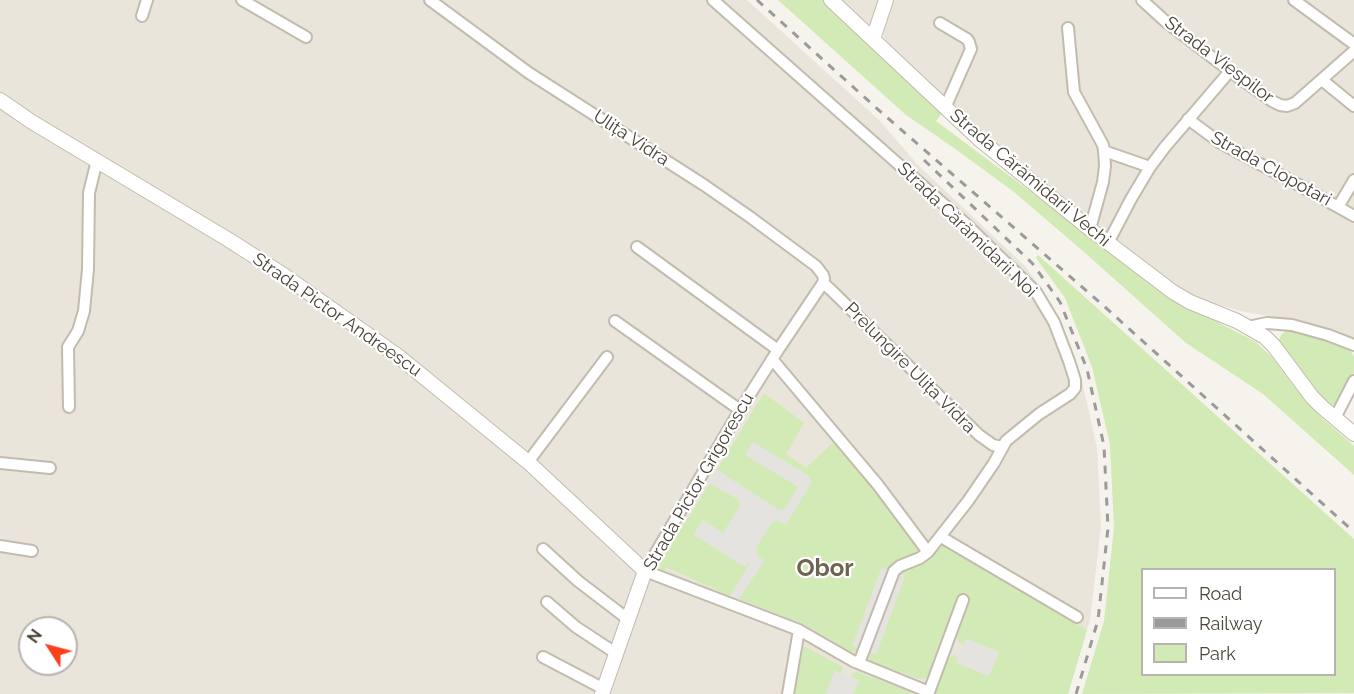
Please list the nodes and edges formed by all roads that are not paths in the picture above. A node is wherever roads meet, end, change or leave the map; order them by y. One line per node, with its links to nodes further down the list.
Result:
1 (145, 0): 9 (street)
2 (242, 0): 12 (street)
3 (430, 0): 31 (street, Ulița Vidra)
4 (713, 0): 42 (street, Strada Cărămidarii Noi)
5 (831, 0): 13 (street, Strada Cărămidarii Vechi)
6 (886, 0): 13 (street)
7 (1142, 0): 16 (street, Strada Viespilor)
8 (1294, 0): 14 (street)
9 (142, 16)
10 (940, 23): 20 (street)
11 (1068, 28): 22 (street)
12 (306, 38)
13 (873, 39): 20 (street, Strada Cărămidarii Vechi)
14 (1354, 44)
15 (1354, 51): 17 (street, Strada Viespilor)
16 (1230, 71): 17 (street, Strada Viespilor); 21 (street)
17 (1322, 80): 19 (street)
18 (0, 100): 23 (street, Strada Pictor Andreescu)
19 (1354, 106)
20 (945, 108): 28 (street, Strada Cărămidarii Vechi)
21 (1188, 119): 24 (street); 26 (street, Strada Clopotari)
22 (1104, 151): 24 (street); 28 (street)
23 (97, 160): 38 (street); 43 (street, Strada Pictor Andreescu)
24 (1150, 167): 29 (street)
25 (1354, 180): 26 (street)
26 (1338, 207): 27 (street, Strada Clopotari)
27 (1354, 216)
28 (1090, 229): 29 (street, Strada Cărămidarii Vechi)
29 (1108, 243): 33 (street, Strada Cărămidarii Vechi)
30 (637, 248): 35 (street)
31 (823, 283): 35 (street, Strada Pictor Grigorescu); 42 (street, Prelungire Ulița Vidra)
32 (615, 321): 39 (street)
33 (1248, 327): 34 (street); 40 (street, Strada Cărămidarii Vechi)
34 (1354, 345)
35 (775, 355): 39 (street, Strada Pictor Grigorescu); 50 (street)
36 (607, 357): 43 (street)
37 (1354, 381): 40 (street)
38 (69, 407)
39 (740, 410): 51 (street, Strada Pictor Grigorescu)
40 (1335, 418): 41 (street, Strada Cărămidarii Vechi)
41 (1354, 434)
42 (1002, 447): 46 (street, Strada Cărămidarii Noi)
43 (528, 462): 51 (street, Strada Pictor Andreescu)
44 (0, 463): 45 (street)
45 (50, 468)
46 (941, 537): 50 (street, Strada Cărămidarii Noi); 54 (street)
47 (0, 546): 49 (street)
48 (543, 549): 55 (street)
49 (32, 550)
50 (928, 552): 59 (street, Strada Cărămidarii Noi)
51 (645, 571): 55 (street, Strada Pictor Grigorescu); 56 (street)
52 (963, 600): 61 (street)
53 (547, 602): 57 (street)
54 (1077, 617)
55 (629, 620): 57 (street, Strada Pictor Grigorescu)
56 (799, 630): 59 (street); 62 (street)
57 (617, 654): 60 (street, Strada Pictor Grigorescu)
58 (543, 657): 60 (street)
59 (860, 663): 61 (street)
60 (603, 691)
61 (929, 693)
62 (788, 694)

